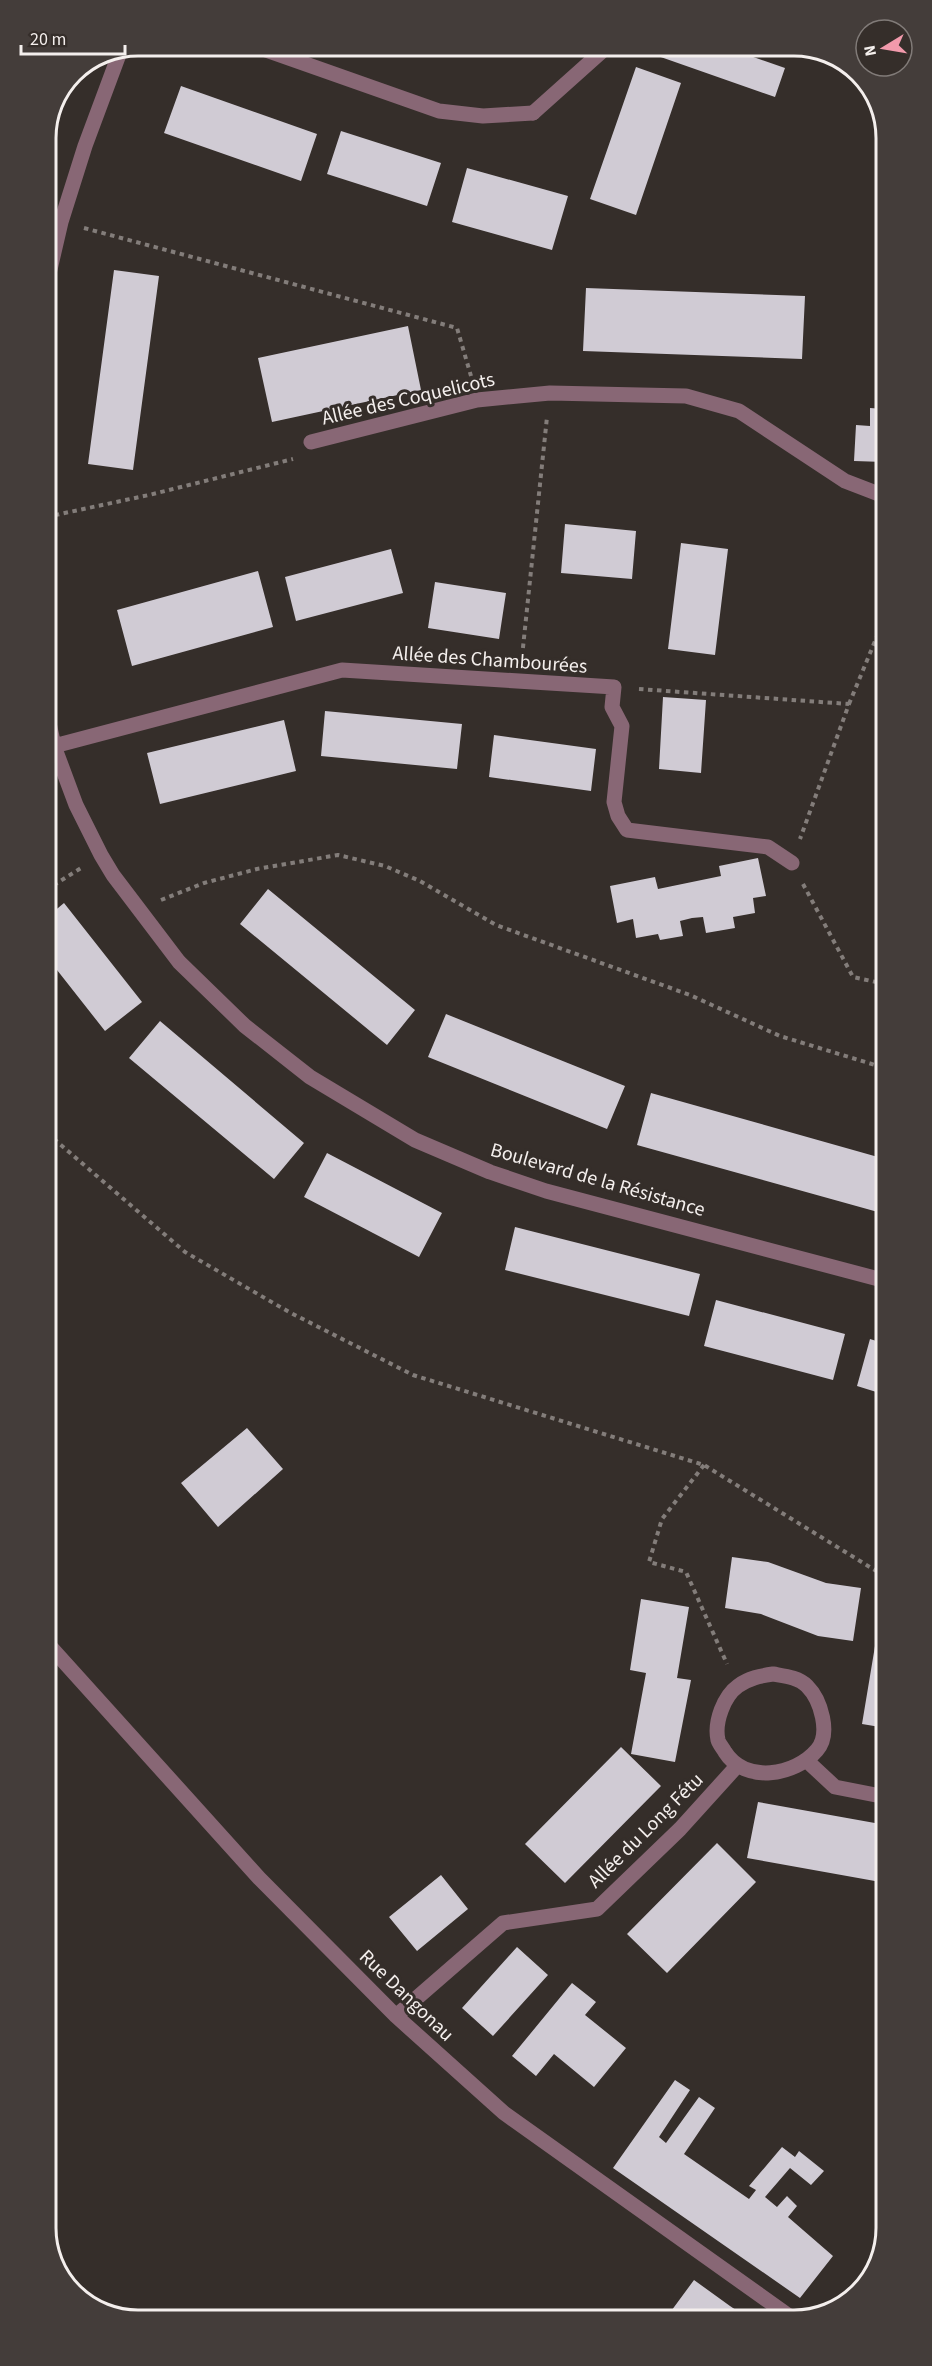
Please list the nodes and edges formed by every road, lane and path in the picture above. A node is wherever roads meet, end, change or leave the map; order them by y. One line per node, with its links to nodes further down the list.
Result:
1 (283, 56): 2 (street)
2 (597, 56)
3 (118, 58): 5 (street)
4 (56, 221): 5 (street)
5 (61, 222): 6 (street); 8 (path)
6 (56, 244)
7 (549, 393): 8 (street, Allée des Coquelicots); 10 (street, Allée des Coquelicots); 13 (path)
8 (477, 400): 9 (street, Allée des Coquelicots)
9 (311, 442): 11 (path)
10 (876, 493)
11 (56, 515)
12 (876, 639): 15 (path)
13 (519, 681): 14 (street, Allée des Chambourées); 16 (street, Allée des Chambourées)
14 (614, 687): 15 (path); 19 (street, Allée des Chambourées)
15 (849, 704): 19 (path)
16 (56, 745)
17 (56, 751): 18 (street, Boulevard de la Résistance)
18 (101, 855): 20 (path); 21 (street, Boulevard de la Résistance)
19 (792, 864): 22 (path)
20 (56, 884)
21 (138, 909): 23 (path); 25 (street, Boulevard de la Résistance)
22 (876, 982)
23 (876, 1065)
24 (56, 1141): 26 (path)
25 (876, 1278)
26 (704, 1465): 27 (path); 29 (path)
27 (876, 1571)
28 (56, 1652): 33 (street, Rue Dangonau)
29 (736, 1687): 30 (street); 31 (street)
30 (807, 1760): 31 (street); 32 (street)
31 (737, 1766): 33 (street, Allée du Long Fétu)
32 (876, 1795)
33 (396, 2016): 34 (street, Rue Dangonau)
34 (781, 2310)

